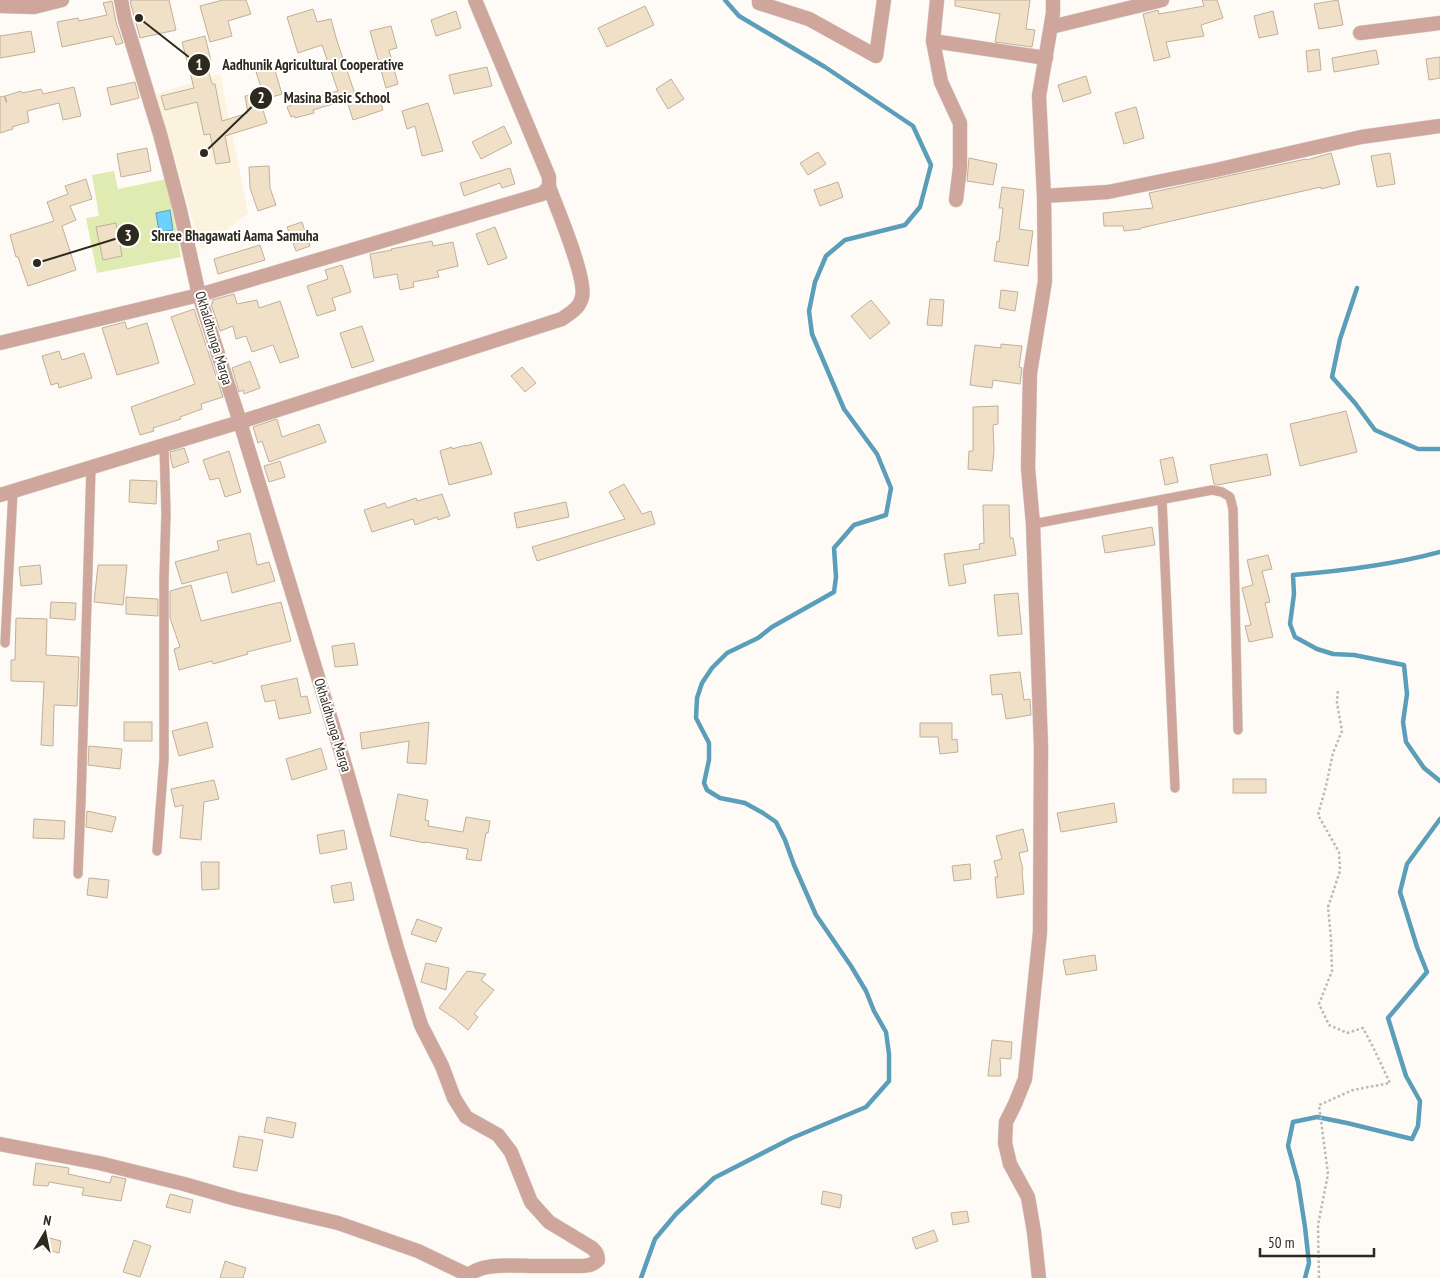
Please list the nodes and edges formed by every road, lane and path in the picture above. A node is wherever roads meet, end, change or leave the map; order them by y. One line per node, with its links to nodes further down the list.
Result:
1 (62, 0): 9 (street)
2 (121, 0): 19 (street, Okhaldhunga Marga)
3 (475, 0): 16 (street)
4 (759, 0): 5 (street)
5 (884, 0)
6 (938, 0): 13 (street)
7 (1054, 0): 11 (street)
8 (1162, 0): 11 (street)
9 (0, 6)
10 (1440, 23): 12 (street)
11 (1051, 27): 14 (street)
12 (1360, 33)
13 (933, 41): 14 (street); 18 (street)
14 (1046, 58): 17 (street)
15 (1440, 126): 17 (street)
16 (549, 187): 19 (street); 21 (street)
17 (1044, 196): 26 (street)
18 (956, 200)
19 (199, 295): 20 (street); 21 (street, Okhaldhunga Marga)
20 (0, 343)
21 (240, 422): 22 (street); 34 (street, Okhaldhunga Marga)
22 (164, 446): 23 (street); 31 (lane)
23 (91, 468): 24 (street); 32 (lane)
24 (6, 493): 27 (lane)
25 (1162, 500): 26 (lane); 29 (lane); 30 (lane)
26 (1033, 524): 35 (street)
27 (5, 642)
28 (1338, 689): 36 (path)
29 (1238, 730)
30 (1175, 788)
31 (157, 851)
32 (78, 874)
33 (0, 1144): 34 (street)
34 (467, 1277)
35 (1039, 1278)
36 (1319, 1278)

